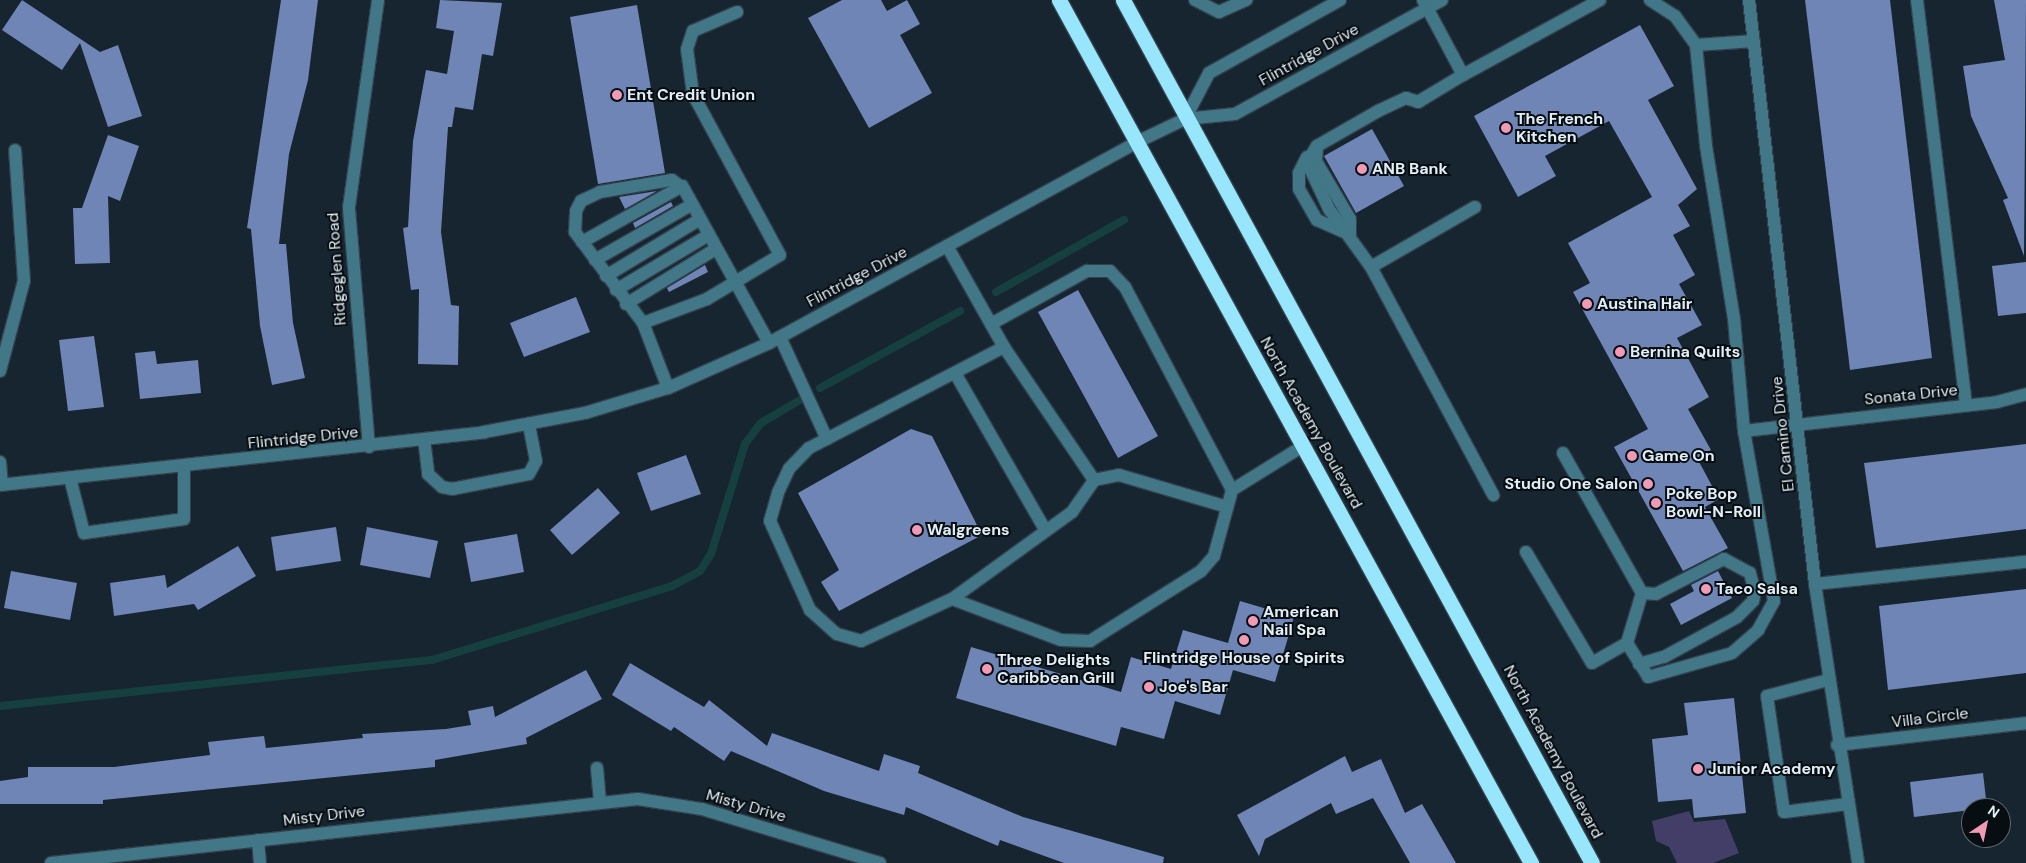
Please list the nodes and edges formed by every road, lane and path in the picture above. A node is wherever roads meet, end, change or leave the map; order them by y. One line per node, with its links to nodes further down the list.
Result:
1 (378, 0): 51 (street, Ridgeglen Road)
2 (1059, 0): 18 (highway, North Academy Boulevard)
3 (1124, 0): 17 (highway, North Academy Boulevard)
4 (1195, 0): 5 (street)
5 (1246, 0)
6 (1340, 0): 17 (street, Flintridge Drive)
7 (1442, 0): 12 (street, Flintridge Drive)
8 (1600, 0): 16 (street)
9 (1650, 0): 15 (street)
10 (1749, 0): 14 (street, El Camino Drive)
11 (1917, 0): 44 (street)
12 (1425, 4): 16 (street); 17 (street, Flintridge Drive)
13 (737, 12): 33 (street)
14 (1754, 41): 15 (street); 45 (street, El Camino Drive)
15 (1696, 45): 47 (street)
16 (1463, 75): 20 (street)
17 (1185, 119): 18 (street, Flintridge Drive); 80 (highway, North Academy Boulevard)
18 (1137, 142): 28 (street, Flintridge Drive); 50 (highway, North Academy Boulevard)
19 (16, 150): 40 (street)
20 (1313, 150): 25 (street); 25 (street)
21 (682, 186): 22 (street); 27 (street); 27 (street)
22 (692, 205): 24 (street); 30 (street)
23 (1475, 207): 31 (street)
24 (699, 220): 26 (street); 32 (street)
25 (1350, 235): 31 (street)
26 (707, 236): 29 (street); 34 (street)
27 (582, 242): 30 (street)
28 (947, 246): 37 (street); 38 (street, Flintridge Drive)
29 (714, 250): 33 (street); 35 (street)
30 (595, 260): 32 (street)
31 (1371, 267): 59 (street)
32 (606, 276): 34 (street)
33 (735, 284): 36 (street); 38 (street)
34 (616, 290): 35 (street)
35 (626, 304): 36 (street)
36 (644, 322): 42 (street)
37 (991, 324): 39 (street); 58 (street)
38 (775, 340): 42 (street, Flintridge Drive); 49 (street)
39 (1004, 347): 41 (street); 56 (street)
40 (0, 371)
41 (955, 373): 49 (street); 61 (street)
42 (668, 388): 46 (street, Flintridge Drive)
43 (2026, 394): 44 (street, Sonata Drive)
44 (1966, 405): 45 (street, Sonata Drive)
45 (1798, 422): 47 (street, Sonata Drive); 64 (street, El Camino Drive)
46 (529, 424): 48 (street, Flintridge Drive); 48 (street)
47 (1744, 431): 68 (street)
48 (424, 439): 51 (street, Flintridge Drive)
49 (827, 439): 66 (street)
50 (1303, 446): 58 (street); 79 (highway, North Academy Boulevard)
51 (369, 447): 54 (street, Flintridge Drive)
52 (1563, 453): 65 (street)
53 (0, 462): 57 (street)
54 (184, 467): 55 (street, Flintridge Drive); 55 (street)
55 (70, 478): 57 (street, Flintridge Drive)
56 (1094, 480): 60 (street); 61 (street)
57 (1, 485)
58 (1232, 490): 60 (street)
59 (1493, 495)
60 (1227, 507): 66 (street)
61 (1046, 531): 66 (street)
62 (1526, 552): 67 (street)
63 (2026, 562): 64 (street)
64 (1815, 584): 69 (street, El Camino Drive)
65 (1642, 593): 67 (street); 68 (street)
66 (952, 600)
67 (1627, 643): 68 (street)
68 (1639, 664)
69 (1828, 680): 71 (street, El Camino Drive); 74 (street)
70 (2026, 723): 71 (street, Villa Circle)
71 (1837, 745): 74 (street, El Camino Drive)
72 (597, 768): 73 (street)
73 (600, 801): 75 (street, Misty Drive); 78 (street, Misty Drive)
74 (1847, 804): 81 (street, El Camino Drive)
75 (258, 840): 76 (street, Misty Drive); 77 (street)
76 (51, 863)
77 (260, 863)
78 (880, 863)
79 (1531, 863)
80 (1592, 863)
81 (1858, 863)

